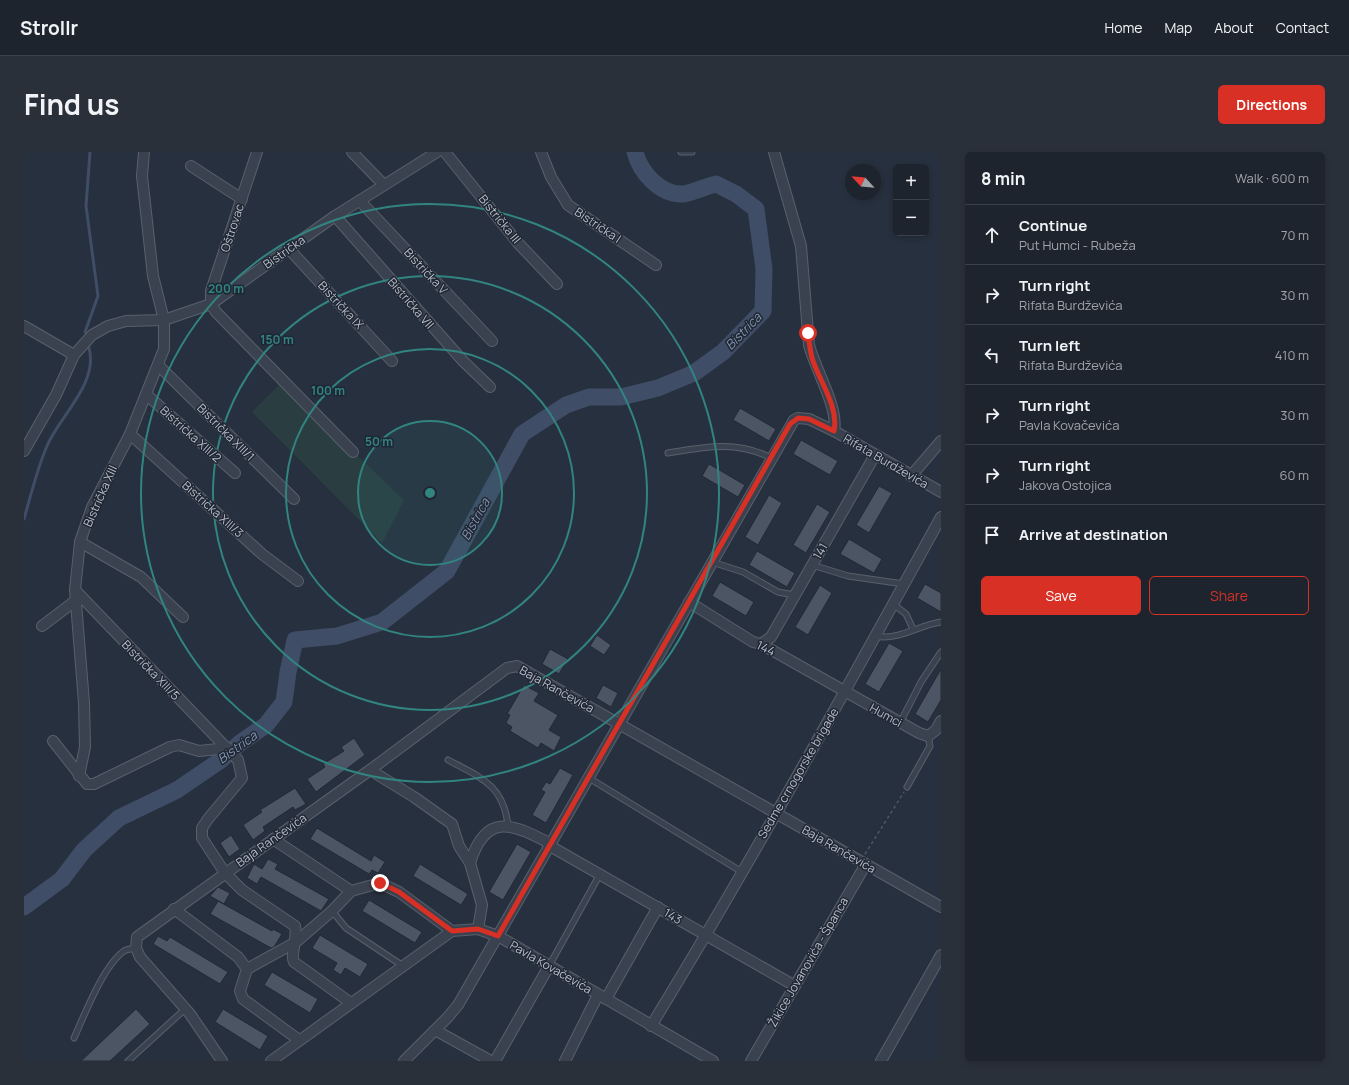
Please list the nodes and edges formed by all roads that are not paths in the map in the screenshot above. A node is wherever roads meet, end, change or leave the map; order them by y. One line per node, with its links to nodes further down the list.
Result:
1 (144, 152): 19 (street, Bistrička XIII)
2 (257, 152): 12 (street, Oštrovac)
3 (352, 152): 11 (street)
4 (437, 152): 11 (street, Bistrička)
5 (445, 152): 17 (street, Bistrička III)
6 (541, 152): 16 (street, Bistrička I)
7 (681, 152): 8 (lane)
8 (692, 152)
9 (774, 152): 27 (street)
10 (191, 166): 12 (street)
11 (384, 185): 13 (street, Bistrička)
12 (242, 198): 18 (street, Oštrovac)
13 (360, 200): 14 (street, Bistrička); 21 (street, Bistrička V)
14 (335, 216): 15 (street, Bistrička); 25 (street, Bistrička VII)
15 (289, 248): 18 (street, Bistrička); 23 (street, Bistrička IX)
16 (656, 265)
17 (557, 284)
18 (211, 304): 19 (street, Bistrička); 31 (street)
19 (164, 320): 22 (street, Bistrička); 24 (street, Bistrička XIII)
20 (24, 326): 22 (street)
21 (492, 341)
22 (74, 355): 30 (street, Bistrička)
23 (392, 361)
24 (158, 365): 26 (street, Bistrička XIII); 38 (street, Bistrička XIII/1)
25 (490, 387)
26 (147, 395): 28 (street, Bistrička XIII); 35 (street, Bistrička XIII/2)
27 (834, 431): 33 (street, Rifata Burdževića); 34 (street, Rifata Burdževića)
28 (130, 434): 40 (street, Bistrička XIII); 43 (street, Bistrička XIII/3)
29 (941, 441): 36 (street)
30 (24, 452)
31 (353, 452)
32 (668, 453): 34 (lane)
33 (875, 455): 36 (street, Rifata Burdževića); 42 (street, 141)
34 (771, 458): 41 (street, Rifata Burdževića)
35 (235, 473)
36 (911, 476): 37 (street, Rifata Burdževića)
37 (941, 492)
38 (294, 499)
39 (941, 517): 44 (street, Sedme crnogorske brigade)
40 (80, 542): 45 (street, Bistrička XIII); 50 (street)
41 (712, 562): 46 (lane); 48 (street, Rifata Burdževića)
42 (812, 566): 44 (lane); 46 (street, 141)
43 (298, 581)
44 (904, 584): 49 (street, Sedme crnogorske brigade)
45 (75, 590): 47 (street, Bistrička XIII); 63 (street, Bistrička XIII/5)
46 (794, 595): 55 (street, 141)
47 (76, 601): 52 (street); 66 (street, Bistrička XIII)
48 (690, 602): 55 (street, 144); 60 (street, Rifata Burdževića)
49 (893, 604): 53 (lane); 54 (street, Sedme crnogorske brigade)
50 (183, 618)
51 (941, 622): 53 (lane)
52 (42, 626)
53 (913, 629): 54 (lane)
54 (875, 636): 57 (street, Sedme crnogorske brigade)
55 (761, 644): 57 (street, 144)
56 (941, 652): 59 (lane)
57 (845, 692): 59 (street, Humci); 69 (street, Sedme crnogorske brigade)
58 (941, 721): 61 (street)
59 (900, 723): 61 (street, Humci)
60 (620, 724): 65 (street, Baja Rančevića); 67 (street, Rifata Burdževića); 69 (street, Baja Rančevića)
61 (928, 736): 68 (lane)
62 (53, 742): 66 (street)
63 (228, 748): 66 (street); 76 (street, Bistrička XIII/5)
64 (448, 760): 70 (lane)
65 (370, 770): 71 (street, Baja Rančevića); 74 (street)
66 (78, 776)
67 (589, 778): 72 (street, Rifata Burdževića); 75 (lane)
68 (907, 788)
69 (776, 812): 73 (street, Baja Rančevića); 75 (street, Sedme crnogorske brigade)
70 (508, 826): 72 (street, 143); 74 (street)
71 (273, 839): 76 (street, Baja Rančevića); 78 (street)
72 (551, 845): 77 (street, 143); 86 (street, Rifata Burdževića)
73 (863, 862): 80 (street, Baja Rančevića); 93 (street, Žikice Jovanovića - Španca)
74 (470, 863): 83 (street)
75 (742, 872): 85 (street, Sedme crnogorske brigade)
76 (225, 873): 81 (street, Baja Rančevića); 87 (street)
77 (600, 874): 79 (street, 143); 91 (lane)
78 (351, 891): 82 (street); 84 (street)
79 (658, 907): 85 (street, 143); 94 (street)
80 (941, 907)
81 (174, 909): 88 (street, Baja Rančevića); 92 (street)
82 (332, 911): 87 (street); 90 (lane)
83 (478, 929): 84 (street, Pavla Kovačevića); 86 (street, Pavla Kovačevića)
84 (452, 931): 90 (street)
85 (706, 935): 93 (street, 143); 97 (street, Sedme crnogorske brigade)
86 (498, 936): 91 (street, Pavla Kovačevića); 98 (street, Rifata Burdževića)
87 (296, 942): 92 (street); 95 (street)
88 (136, 948): 96 (street); 99 (lane)
89 (941, 955): 112 (street)
90 (403, 966): 95 (street)
91 (549, 966): 94 (street, Pavla Kovačevića); 108 (street)
92 (247, 969): 100 (street)
93 (795, 986): 111 (street, Žikice Jovanovića - Španca)
94 (602, 997): 97 (street, Pavla Kovačevića); 109 (street)
95 (350, 1003): 100 (street)
96 (185, 1009): 103 (lane); 104 (street)
97 (651, 1026): 102 (street, Pavla Kovačevića)
98 (435, 1030): 106 (street, Rifata Burdževića); 107 (street)
99 (74, 1038)
100 (299, 1040): 101 (street)
101 (282, 1057): 105 (street)
102 (696, 1057): 110 (street, Pavla Kovačevića)
103 (128, 1061)
104 (222, 1061)
105 (271, 1061)
106 (404, 1061)
107 (491, 1061)
108 (495, 1061)
109 (565, 1061)
110 (713, 1061)
111 (751, 1061)
112 (881, 1061)

